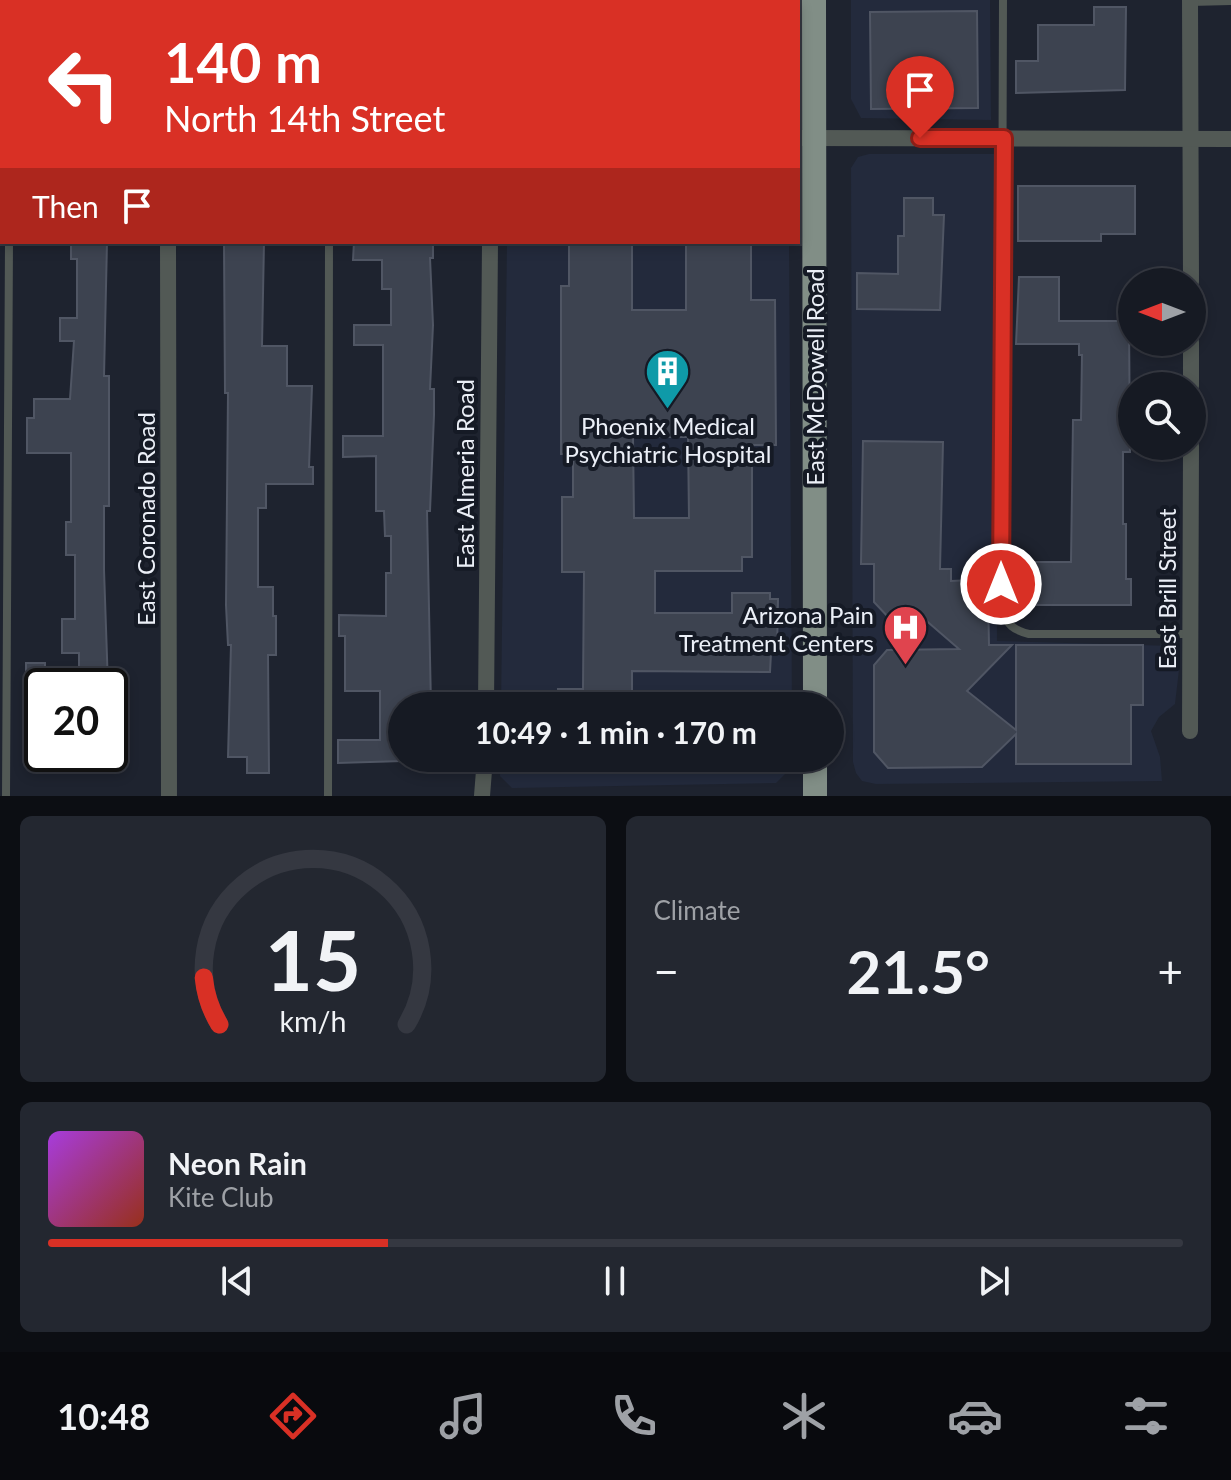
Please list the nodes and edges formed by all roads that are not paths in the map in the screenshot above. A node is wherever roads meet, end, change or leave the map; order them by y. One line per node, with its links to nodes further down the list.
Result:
1 (814, 0): 5 (main road, East McDowell Road)
2 (1003, 0): 6 (lane)
3 (1190, 1): 4 (lane); 7 (street)
4 (1231, 1)
5 (806, 138): 6 (street); 17 (main road, East McDowell Road)
6 (1004, 138): 7 (street); 15 (lane)
7 (1191, 139): 8 (street); 13 (street)
8 (1231, 139)
9 (9, 244): 21 (lane)
10 (168, 244): 22 (street, East Coronado Road)
11 (329, 244): 23 (lane)
12 (490, 244): 16 (street, East Almeria Road)
13 (1191, 268)
14 (1191, 460): 15 (street, East Brill Street)
15 (1190, 634): 18 (street, East Brill Street)
16 (486, 692)
17 (815, 692)
18 (1190, 731)
19 (484, 772): 24 (street)
20 (815, 772): 25 (main road)
21 (6, 796)
22 (169, 796)
23 (328, 796)
24 (482, 796)
25 (815, 796)

